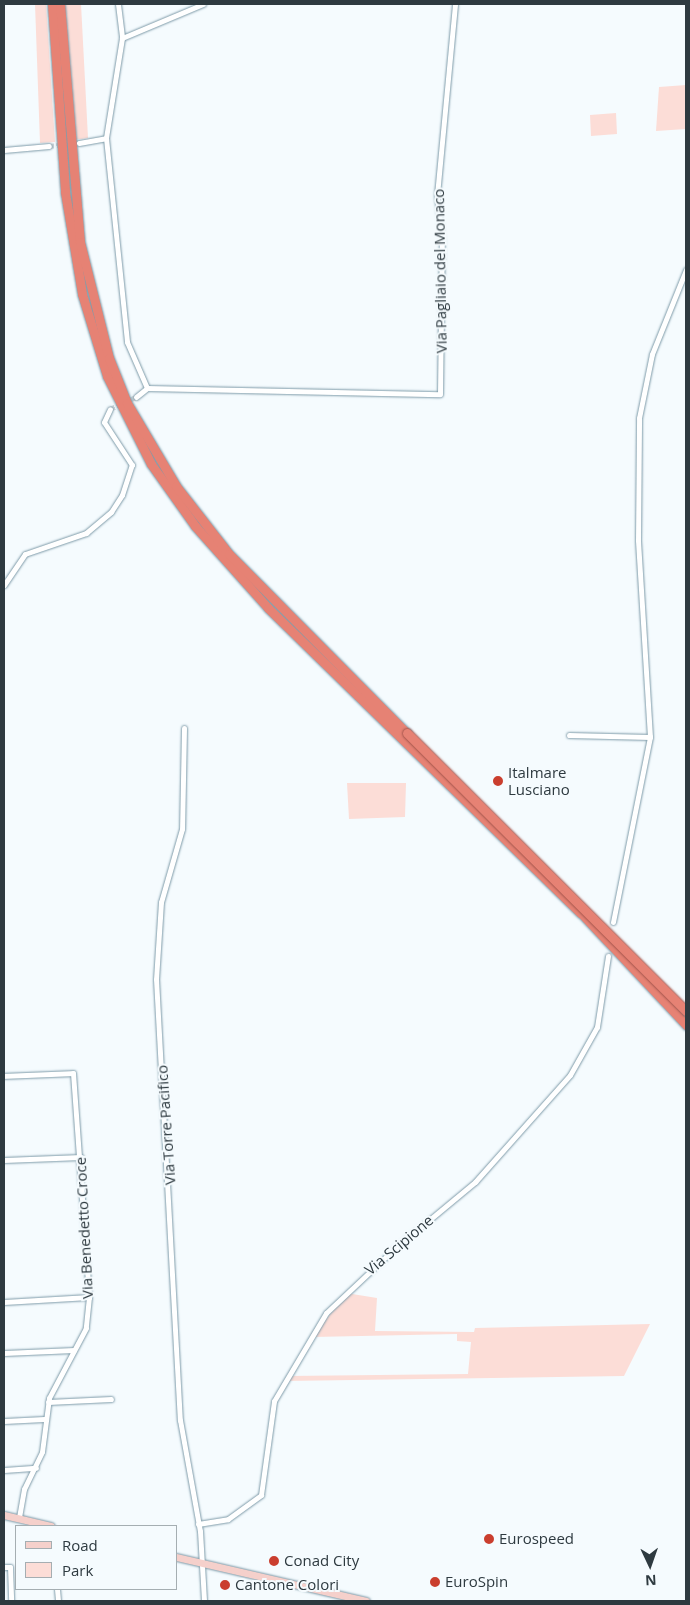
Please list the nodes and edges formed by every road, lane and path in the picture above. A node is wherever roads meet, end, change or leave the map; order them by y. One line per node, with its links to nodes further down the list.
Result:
1 (52, 4): 17 (highway)
2 (60, 4): 17 (highway)
3 (118, 4): 6 (street)
4 (203, 4): 6 (street)
5 (455, 4): 12 (street, Via Pagliaio del Monaco)
6 (122, 38): 7 (street)
7 (106, 138): 8 (street); 12 (street)
8 (79, 143)
9 (50, 146): 10 (street)
10 (4, 150)
11 (686, 270): 19 (street)
12 (146, 388): 13 (street)
13 (136, 397)
14 (110, 409): 15 (street)
15 (4, 585)
16 (184, 728): 39 (street, Via Torre Pacifico)
17 (395, 729): 22 (highway, bridge); 23 (highway)
18 (570, 735): 19 (street)
19 (650, 737): 20 (street)
20 (613, 922)
21 (608, 956): 39 (street, Via Scipione)
22 (686, 1011)
23 (686, 1025)
24 (4, 1076): 25 (street, Via Benedetto Croce)
25 (81, 1157): 26 (street); 27 (street, Via Benedetto Croce)
26 (4, 1160)
27 (89, 1297): 28 (street); 29 (street, Via Benedetto Croce)
28 (4, 1302)
29 (74, 1350): 30 (street); 32 (street, Via Benedetto Croce)
30 (4, 1354)
31 (111, 1399): 32 (street)
32 (48, 1402): 33 (street, Via Benedetto Croce)
33 (44, 1419): 34 (street); 35 (street, Via Benedetto Croce)
34 (4, 1421)
35 (36, 1468): 36 (street); 38 (street, Via Benedetto Croce)
36 (4, 1470)
37 (6, 1516): 38 (main road)
38 (19, 1518): 40 (main road)
39 (198, 1524): 42 (street, Via Torre Pacifico)
40 (47, 1525)
41 (178, 1558): 42 (main road)
42 (201, 1564): 45 (street); 46 (main road)
43 (4, 1567): 44 (street)
44 (11, 1601)
45 (204, 1601)
46 (362, 1601)

